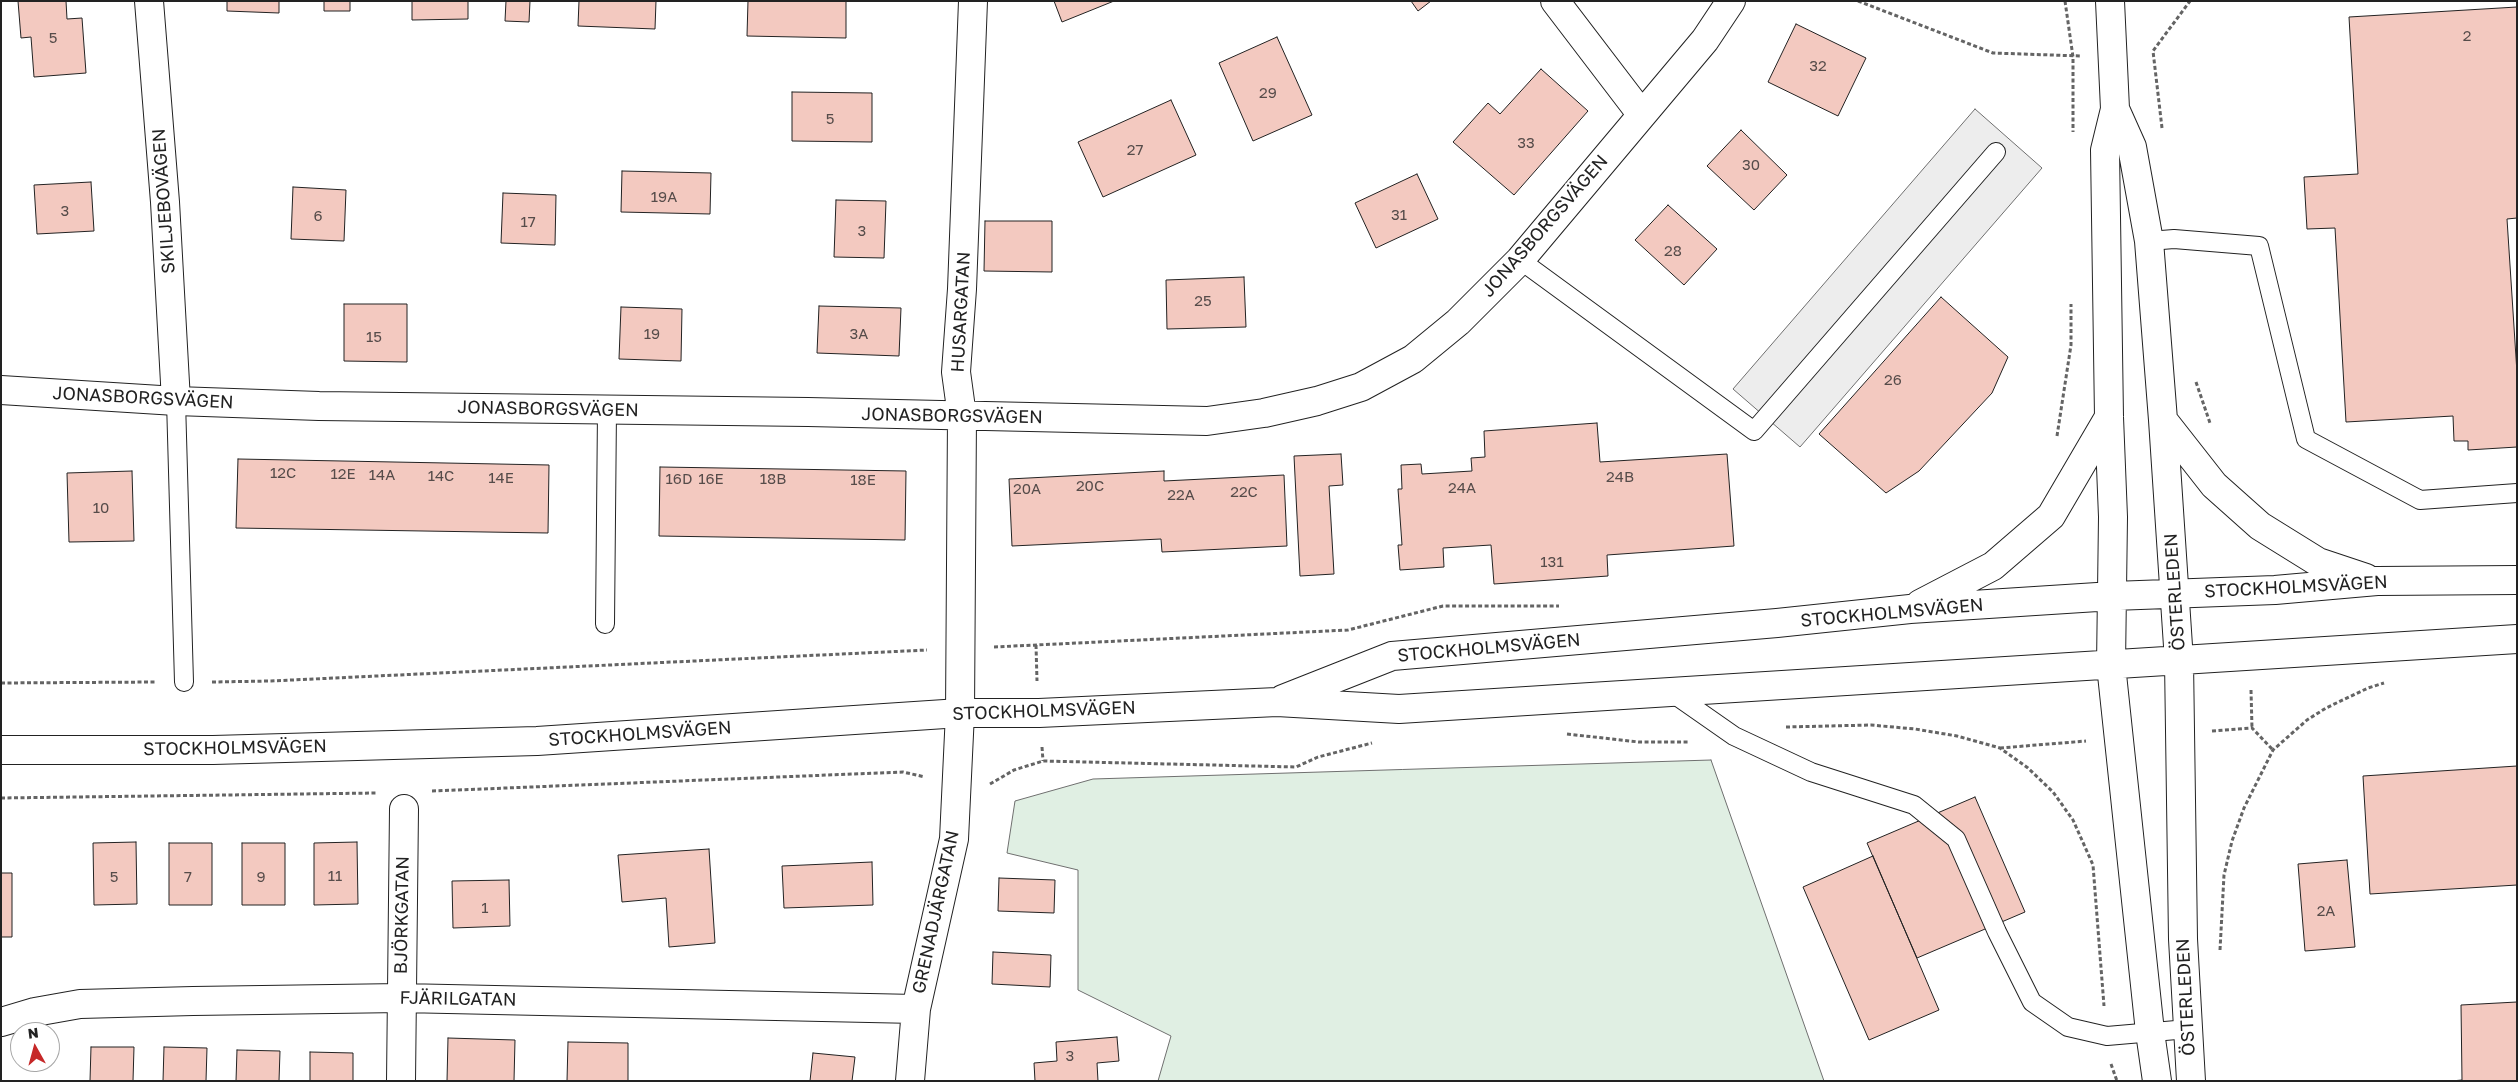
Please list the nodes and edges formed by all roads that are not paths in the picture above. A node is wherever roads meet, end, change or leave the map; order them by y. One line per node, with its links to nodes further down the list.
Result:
1 (149, 1): 12 (main road, SKILJEBOVÄGEN)
2 (973, 1): 14 (main road, HUSARGATAN)
3 (1555, 1): 7 (main road)
4 (1731, 1): 7 (main road, JONASBORGSVÄGEN)
5 (2110, 1): 6 (main road, ÖSTERLEDEN)
6 (2115, 109): 9 (main road, ÖSTERLEDEN); 15 (main road, ÖSTERLEDEN)
7 (1642, 115): 10 (main road, JONASBORGSVÄGEN)
8 (1996, 152): 10 (lane)
9 (2149, 241): 16 (main road, ÖSTERLEDEN); 17 (lane)
10 (1520, 260): 14 (main road, JONASBORGSVÄGEN)
11 (1, 390): 12 (main road, JONASBORGSVÄGEN)
12 (176, 401): 13 (main road, JONASBORGSVÄGEN); 27 (lane)
13 (607, 410): 14 (main road, JONASBORGSVÄGEN); 23 (lane)
14 (962, 416): 30 (main road, HUSARGATAN)
15 (2108, 417): 21 (main road, ÖSTERLEDEN); 22 (main road)
16 (2163, 420): 19 (main road); 20 (main road, ÖSTERLEDEN)
17 (2517, 493)
18 (2517, 580): 19 (main road, STOCKHOLMSVÄGEN)
19 (2377, 581): 20 (main road, STOCKHOLMSVÄGEN)
20 (2176, 593): 21 (main road, STOCKHOLMSVÄGEN); 25 (main road, ÖSTERLEDEN)
21 (2113, 596): 22 (main road, STOCKHOLMSVÄGEN); 26 (main road, ÖSTERLEDEN)
22 (1910, 609): 29 (main road, STOCKHOLMSVÄGEN)
23 (605, 624)
24 (2517, 639): 25 (main road, STOCKHOLMSVÄGEN)
25 (2179, 661): 26 (main road, STOCKHOLMSVÄGEN); 36 (main road, ÖSTERLEDEN)
26 (2111, 665): 28 (main road, STOCKHOLMSVÄGEN); 37 (main road, ÖSTERLEDEN)
27 (184, 682)
28 (1671, 692): 29 (main road, STOCKHOLMSVÄGEN); 37 (lane)
29 (1277, 702): 30 (main road, STOCKHOLMSVÄGEN)
30 (960, 713): 31 (main road, STOCKHOLMSVÄGEN); 34 (main road, GRENADJÄRGATAN)
31 (1, 750)
32 (395, 801): 33 (main road, BJÖRKGATAN)
33 (401, 998): 34 (main road, FJÄRILGATAN); 35 (main road, FJÄRILGATAN); 38 (main road, BJÖRKGATAN)
34 (916, 1009): 39 (main road, GRENADJÄRGATAN)
35 (1, 1022)
36 (2188, 1029): 37 (lane); 41 (main road, ÖSTERLEDEN)
37 (2150, 1032): 40 (main road, ÖSTERLEDEN)
38 (401, 1081)
39 (910, 1081)
40 (2157, 1081)
41 (2191, 1081)

